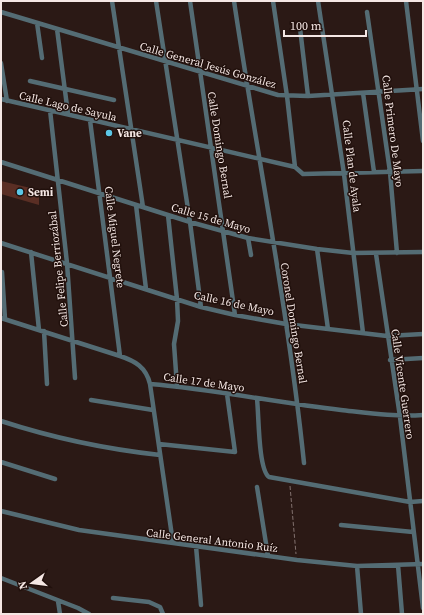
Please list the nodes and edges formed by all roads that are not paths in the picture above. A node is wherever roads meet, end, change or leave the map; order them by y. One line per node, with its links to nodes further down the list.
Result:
1 (112, 1): 13 (street)
2 (156, 1): 16 (street)
3 (190, 1): 17 (street, Calle Domingo Bernal)
4 (234, 1): 19 (street, Coronel Domingo Bernal)
5 (273, 1): 26 (street)
6 (318, 1): 25 (street, Calle Plan de Ayala)
7 (406, 1): 22 (street)
8 (1, 12): 10 (street, Calle General Jesús González)
9 (367, 12): 23 (street, Calle Primero De Mayo)
10 (38, 23): 12 (street, Calle General Jesús González); 14 (street)
11 (300, 28): 27 (street)
12 (57, 29): 13 (street, Calle General Jesús González); 20 (street)
13 (120, 49): 16 (street, Calle General Jesús González); 34 (street)
14 (42, 58)
15 (1, 62): 30 (street)
16 (164, 62): 17 (street, Calle General Jesús González); 35 (street)
17 (200, 72): 19 (street, Calle General Jesús González); 37 (street, Calle Domingo Bernal)
18 (30, 81): 20 (street)
19 (247, 86): 26 (street, Calle General Jesús González); 38 (street, Coronel Domingo Bernal)
20 (65, 88): 29 (street); 32 (street)
21 (423, 89): 22 (street, Calle General Jesús González)
22 (416, 90): 23 (street, Calle General Jesús González); 36 (street)
23 (379, 92): 24 (street, Calle General Jesús González); 43 (street, Calle Primero De Mayo)
24 (363, 93): 25 (street, Calle General Jesús González); 42 (street)
25 (333, 95): 27 (street, Calle General Jesús González); 44 (street, Calle Plan de Ayala)
26 (287, 96): 27 (street, Calle General Jesús González); 40 (street)
27 (308, 96)
28 (1, 100): 30 (street, Calle Lago de Sayula)
29 (114, 100)
30 (7, 101): 31 (street, Calle Lago de Sayula)
31 (50, 110): 32 (street, Calle Lago de Sayula); 45 (street, Calle Felipe Berriozábal)
32 (68, 114): 33 (street, Calle Lago de Sayula)
33 (90, 120): 34 (street, Calle Lago de Sayula); 46 (street, Calle Miguel Negrete)
34 (131, 130): 35 (street, Calle Lago de Sayula); 48 (street)
35 (176, 141): 37 (street, Calle Lago de Sayula); 50 (street)
36 (423, 142)
37 (211, 148): 38 (street, Calle Lago de Sayula); 51 (street, Calle Domingo Bernal)
38 (258, 159): 40 (street, Calle Lago de Sayula); 54 (street, Coronel Domingo Bernal)
39 (1, 162): 45 (street, Calle 15 de Mayo)
40 (295, 167): 44 (street, Calle Lago de Sayula)
41 (423, 171): 43 (street, Calle Lago de Sayula)
42 (374, 172): 43 (street, Calle Lago de Sayula); 44 (street, Calle Lago de Sayula)
43 (390, 172): 59 (street, Calle Primero De Mayo)
44 (344, 174): 58 (street, Calle Plan de Ayala)
45 (58, 180): 46 (street, Calle 15 de Mayo); 62 (street, Calle Felipe Berriozábal)
46 (100, 194): 47 (street, Calle 15 de Mayo); 64 (street, Calle Miguel Negrete)
47 (136, 205): 48 (street, Calle 15 de Mayo); 65 (street)
48 (143, 207): 49 (street, Calle 15 de Mayo)
49 (168, 215): 50 (street, Calle 15 de Mayo); 66 (street)
50 (190, 222): 51 (street, Calle 15 de Mayo); 67 (street)
51 (225, 233): 52 (street, Calle 15 de Mayo); 68 (street, Calle Domingo Bernal)
52 (248, 238): 54 (street, Calle 15 de Mayo); 61 (street)
53 (1, 243): 56 (street, Calle 16 de Mayo)
54 (273, 243): 55 (street, Calle 15 de Mayo); 70 (street, Coronel Domingo Bernal)
55 (317, 249): 58 (street, Calle 15 de Mayo); 71 (street)
56 (31, 252): 62 (street, Calle 16 de Mayo); 72 (street)
57 (423, 252): 59 (street, Calle 15 de Mayo)
58 (353, 253): 60 (street, Calle 15 de Mayo); 73 (street, Calle Plan de Ayala)
59 (397, 253): 60 (street, Calle 15 de Mayo)
60 (376, 254): 75 (street, Calle Vicente Guerrero)
61 (251, 255)
62 (67, 263): 64 (street, Calle 16 de Mayo); 76 (street, Calle Felipe Berriozábal)
63 (2, 272): 69 (street)
64 (111, 277): 65 (street, Calle 16 de Mayo); 77 (street, Calle Miguel Negrete)
65 (146, 289): 66 (street, Calle 16 de Mayo)
66 (177, 299): 67 (street, Calle 16 de Mayo); 83 (street)
67 (201, 307): 68 (street, Calle 16 de Mayo)
68 (235, 314): 70 (street, Calle 16 de Mayo)
69 (3, 318): 72 (street, Calle 17 de Mayo)
70 (286, 324): 71 (street, Calle 16 de Mayo); 87 (street, Coronel Domingo Bernal)
71 (328, 329): 73 (street, Calle 16 de Mayo)
72 (41, 330): 76 (street, Calle 17 de Mayo); 81 (street)
73 (363, 333): 75 (street, Calle 16 de Mayo)
74 (423, 334): 75 (street, Calle 16 de Mayo)
75 (387, 336): 79 (street, Calle Vicente Guerrero)
76 (74, 342): 77 (street, Calle 17 de Mayo); 80 (street, Calle Felipe Berriozábal)
77 (120, 356): 82 (street, Calle 17 de Mayo)
78 (423, 358): 79 (street)
79 (390, 360): 90 (street, Calle Vicente Guerrero)
80 (75, 378)
81 (47, 384)
82 (150, 384): 83 (street, Calle 17 de Mayo); 88 (street)
83 (177, 386): 84 (street, Calle 17 de Mayo)
84 (227, 394): 85 (street, Calle 17 de Mayo); 92 (street)
85 (257, 399): 87 (street, Calle 17 de Mayo); 99 (street)
86 (91, 400): 88 (street)
87 (298, 405): 90 (street, Calle 17 de Mayo); 95 (street, Coronel Domingo Bernal)
88 (153, 410): 92 (street)
89 (423, 415): 90 (street, Calle 17 de Mayo)
90 (400, 417): 99 (street, Calle Vicente Guerrero)
91 (1, 421): 93 (street)
92 (159, 444): 93 (street)
93 (160, 455): 103 (street)
94 (1, 462): 96 (street)
95 (304, 463)
96 (55, 479)
97 (257, 487): 105 (street)
98 (423, 501): 99 (street)
99 (410, 502): 102 (street, Calle Vicente Guerrero)
100 (1, 511): 103 (street, Calle General Antonio Ruíz)
101 (341, 525): 102 (street)
102 (413, 532): 106 (street, Calle Vicente Guerrero)
103 (173, 543): 104 (street, Calle General Antonio Ruíz)
104 (196, 546): 105 (street, Calle General Antonio Ruíz); 112 (street)
105 (268, 556): 108 (street, Calle General Antonio Ruíz)
106 (420, 564): 107 (street, Calle General Antonio Ruíz); 113 (street, Calle Vicente Guerrero)
107 (398, 565): 108 (street, Calle General Antonio Ruíz); 118 (street)
108 (357, 566): 117 (street)
109 (1, 578): 111 (street)
110 (113, 598): 116 (street)
111 (58, 601): 114 (street); 115 (street)
112 (201, 605)
113 (423, 608)
114 (60, 614)
115 (89, 614)
116 (163, 614)
117 (361, 614)
118 (402, 614)

